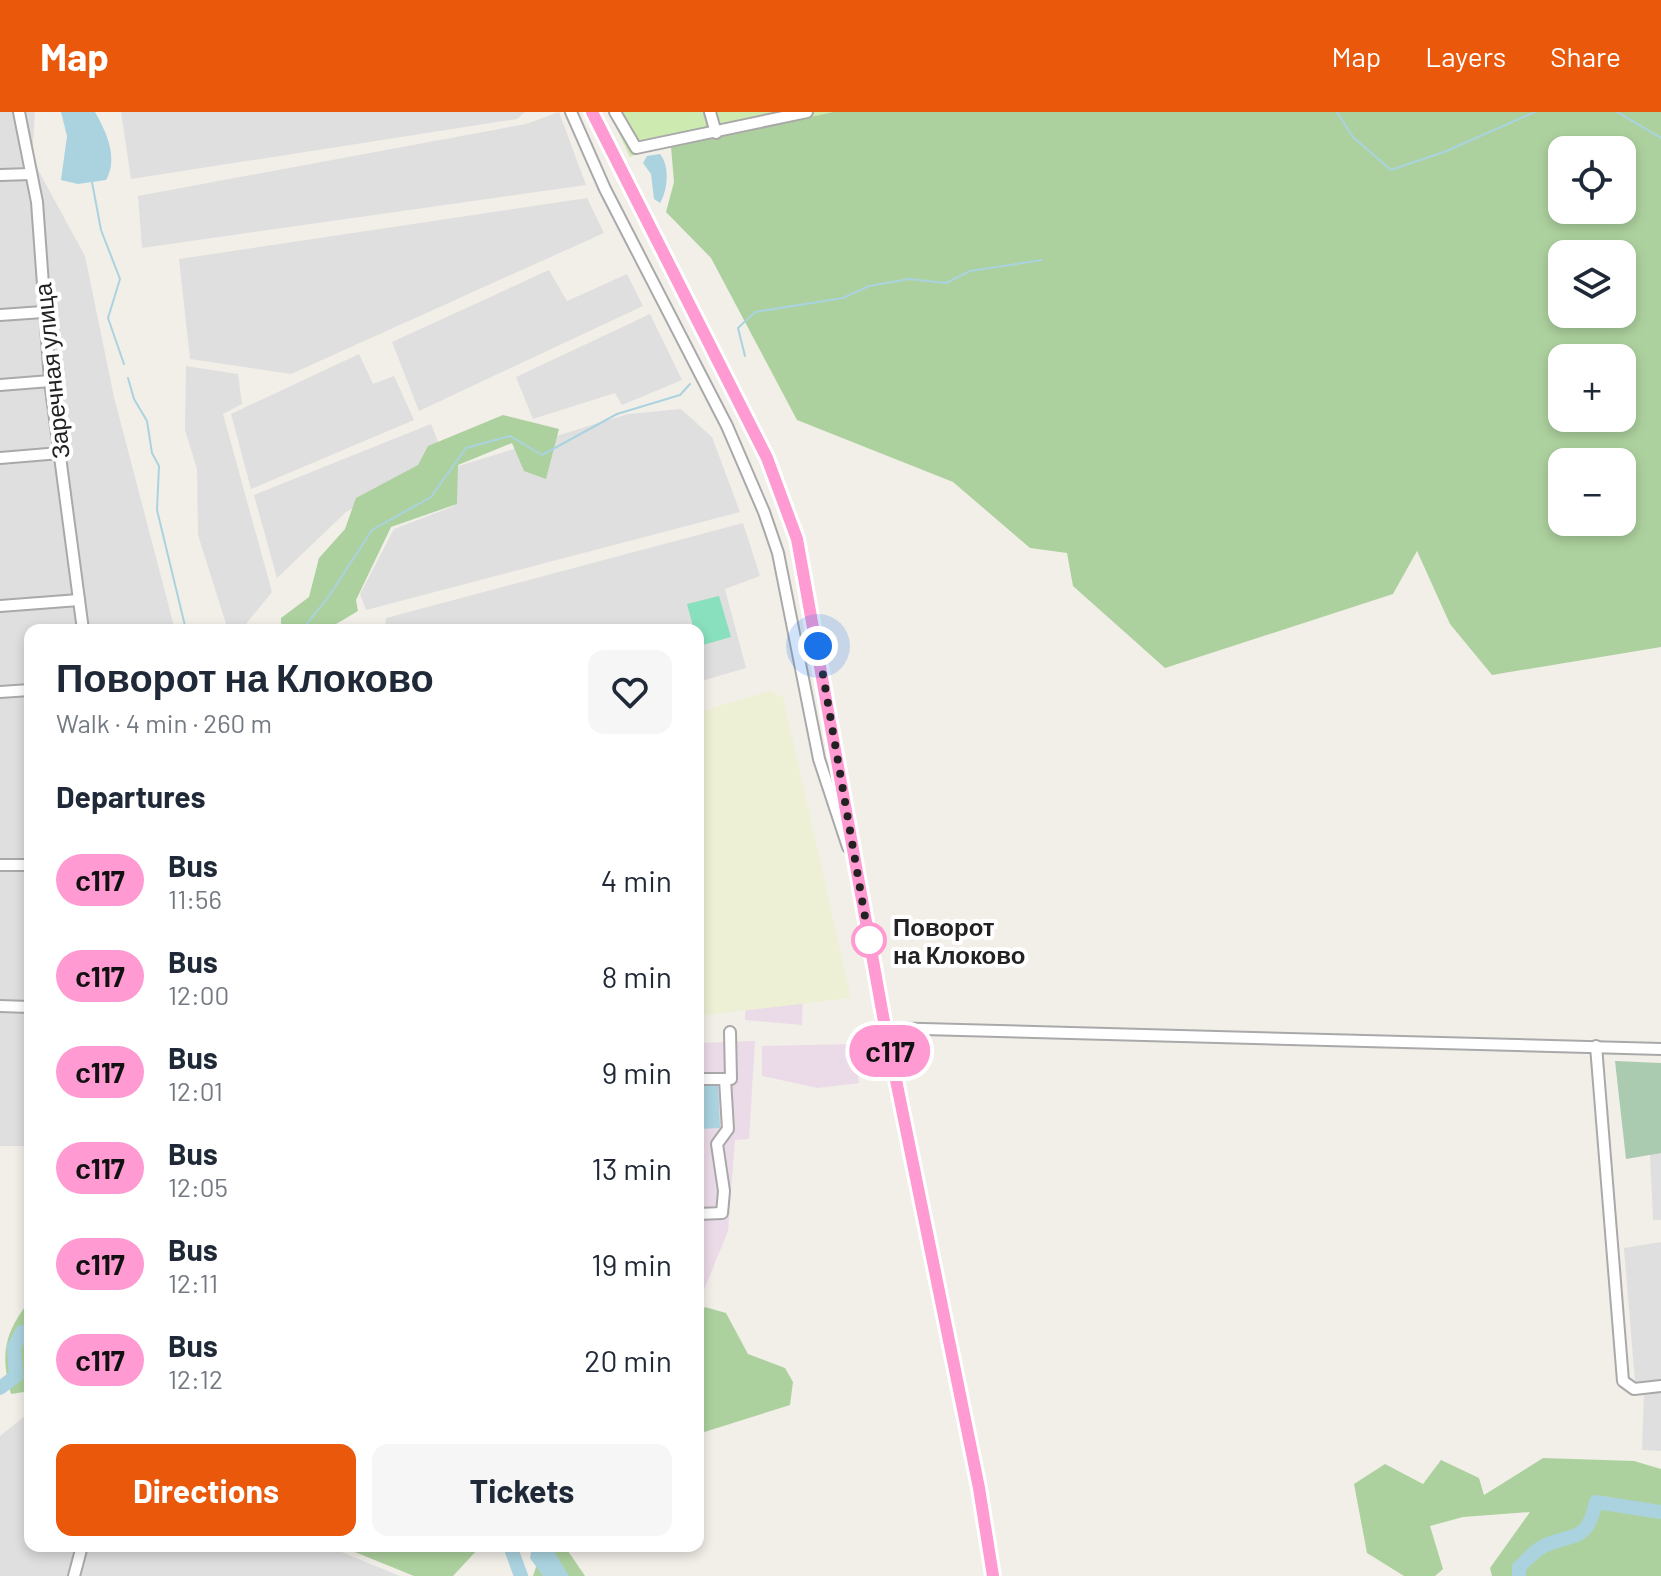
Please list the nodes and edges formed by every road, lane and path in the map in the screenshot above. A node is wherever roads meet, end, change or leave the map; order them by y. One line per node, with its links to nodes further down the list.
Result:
1 (19, 112): 8 (street, Заречная улица)
2 (571, 112): 23 (street)
3 (592, 112): 23 (main road)
4 (615, 112): 7 (street)
5 (710, 112): 7 (street)
6 (807, 112): 7 (street)
7 (716, 133)
8 (31, 174): 9 (street); 10 (street, Заречная улица)
9 (0, 175)
10 (43, 312): 11 (street); 12 (street, Заречная улица)
11 (0, 315)
12 (50, 381): 13 (street); 14 (street, Заречная улица)
13 (0, 385)
14 (60, 453): 15 (street); 16 (street, Заречная улица)
15 (0, 458)
16 (79, 600): 17 (street); 18 (street, Заречная улица)
17 (0, 606)
18 (82, 624)
19 (24, 690): 20 (street)
20 (0, 692)
21 (0, 865): 22 (street)
22 (24, 865)
23 (857, 875): 26 (main road)
24 (0, 1006): 25 (street)
25 (24, 1007)
26 (885, 1028): 28 (street); 36 (main road)
27 (730, 1032): 31 (street)
28 (1596, 1046): 29 (street); 33 (street)
29 (1661, 1049)
30 (704, 1079): 31 (street)
31 (725, 1079): 32 (street)
32 (704, 1214)
33 (1661, 1386)
34 (80, 1552): 35 (street)
35 (74, 1576)
36 (993, 1576)

